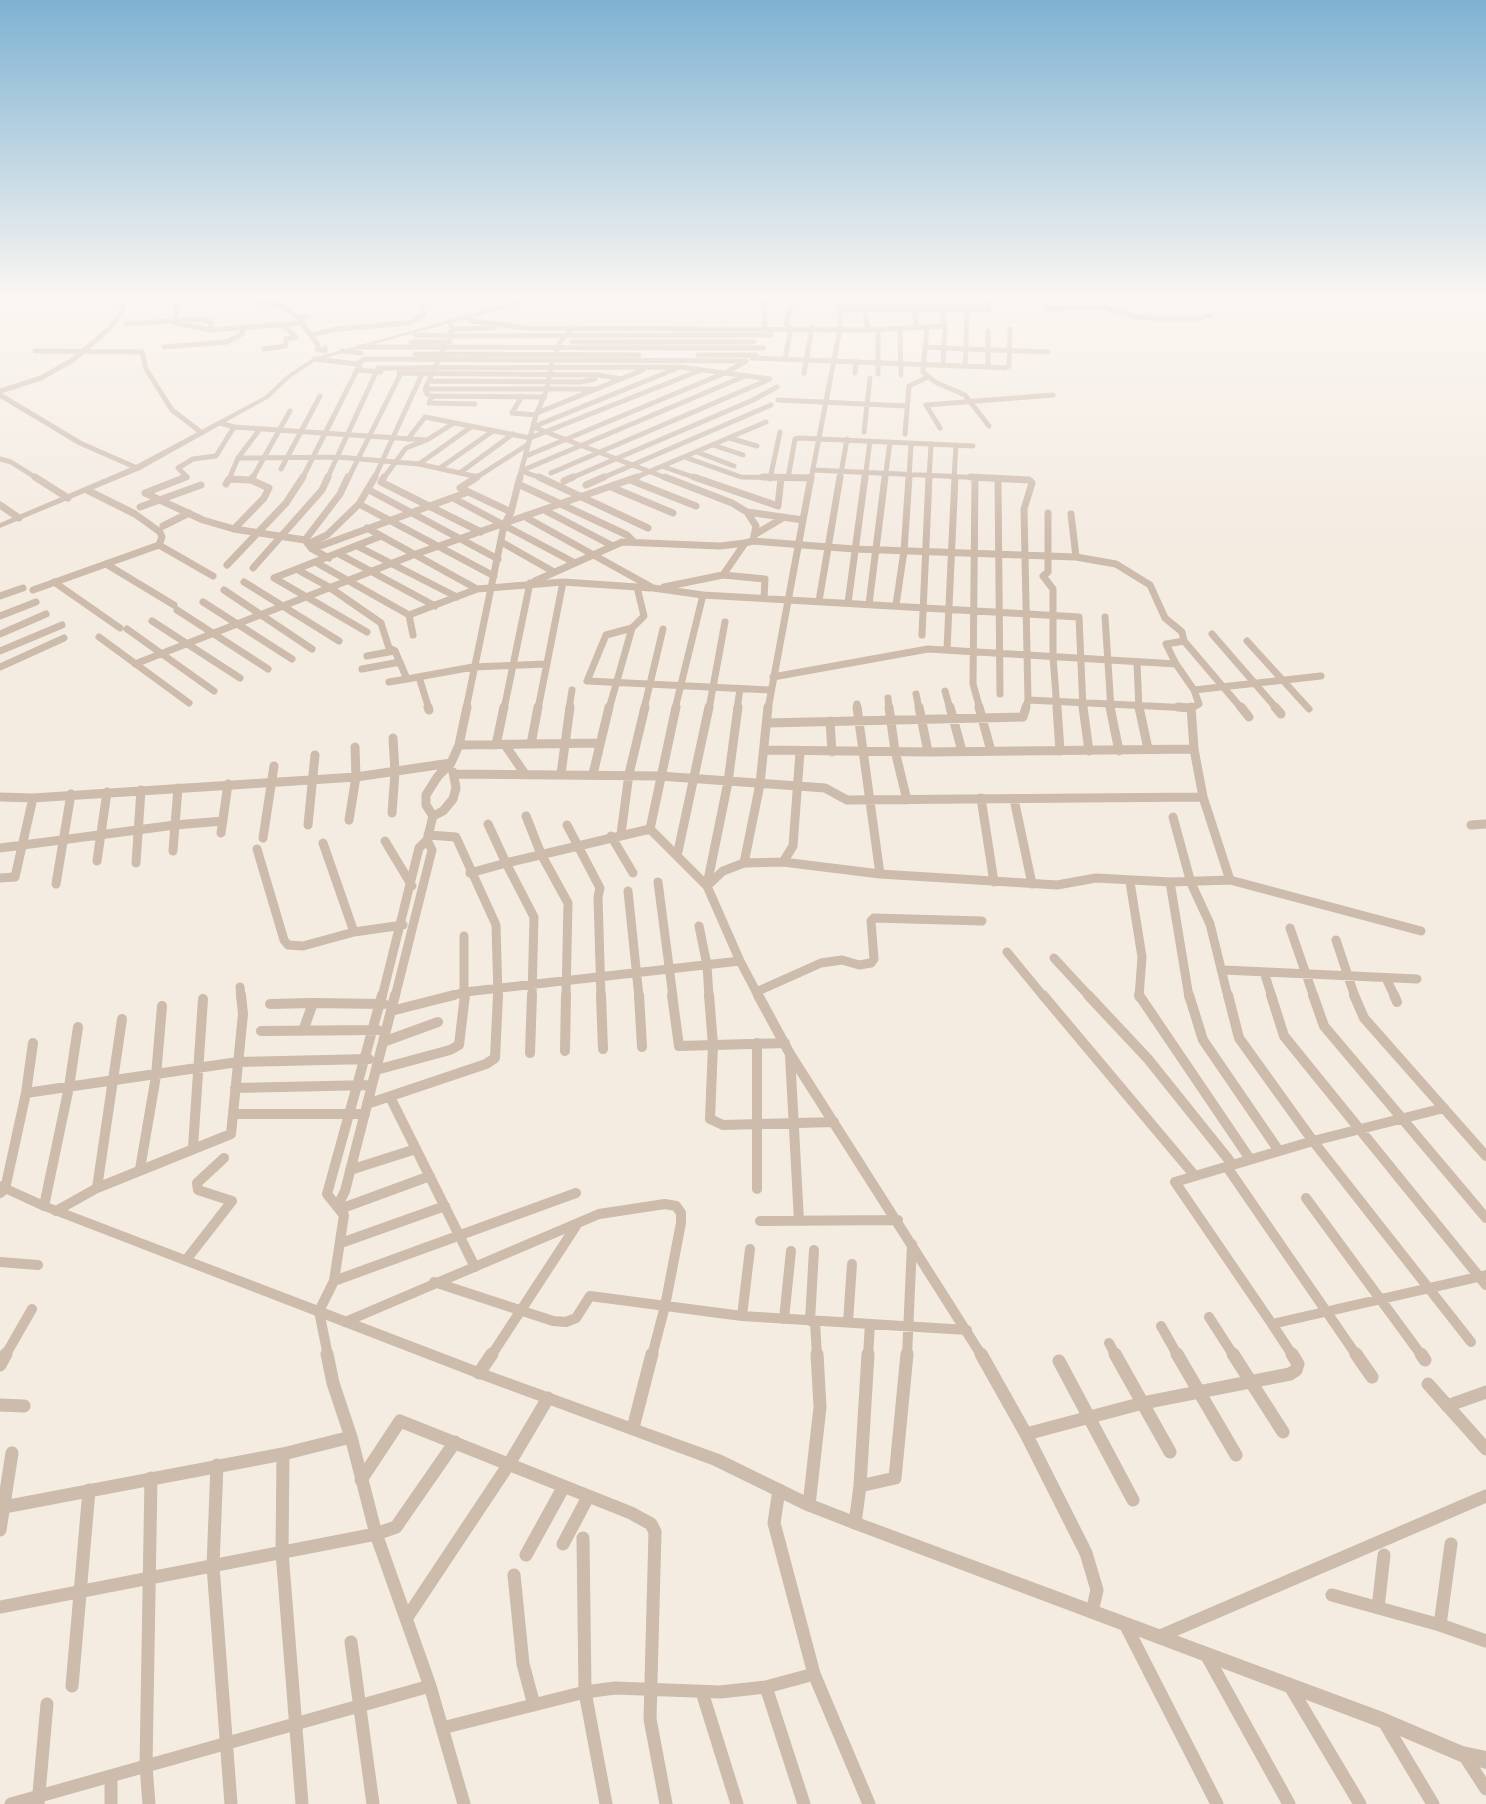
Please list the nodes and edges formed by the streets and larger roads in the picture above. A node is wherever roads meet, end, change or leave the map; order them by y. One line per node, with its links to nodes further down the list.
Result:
1 (40, 378): 30 (street)
2 (152, 378): 61 (street)
3 (287, 378): 46 (street)
4 (351, 378): 57 (street)
5 (373, 378): 63 (street)
6 (399, 378): 67 (street)
7 (420, 378): 68 (street)
8 (430, 378): 28 (street)
9 (478, 378): 28 (street)
10 (539, 378): 34 (street)
11 (548, 378): 44 (street)
12 (575, 378): 14 (street)
13 (579, 378): 29 (street)
14 (601, 378)
15 (616, 378): 25 (street)
16 (653, 378): 50 (street)
17 (680, 378): 62 (street)
18 (712, 378): 74 (street)
19 (741, 378): 82 (street)
20 (763, 378): 86 (street)
21 (831, 378): 37 (street)
22 (870, 378): 40 (street)
23 (925, 378): 42 (street)
24 (930, 378): 26 (street)
25 (622, 379): 29 (street)
26 (935, 382): 36 (street); 38 (street)
27 (777, 387): 97 (street)
28 (425, 389): 33 (street)
29 (597, 389): 44 (street)
30 (0, 393): 104 (street)
31 (1053, 395): 36 (street)
32 (320, 396): 56 (street)
33 (432, 396): 34 (street); 39 (street)
34 (522, 396): 44 (street)
35 (778, 400): 37 (street)
36 (970, 402): 38 (street); 48 (street)
37 (826, 403): 40 (street); 70 (street)
38 (947, 403): 53 (street)
39 (475, 404)
40 (867, 404): 42 (street); 60 (street)
41 (771, 405): 52 (street)
42 (907, 406): 66 (street)
43 (290, 411): 55 (street)
44 (536, 414): 50 (street)
45 (766, 422): 65 (street)
46 (220, 423): 51 (street); 61 (street)
47 (454, 423): 49 (street); 71 (street); 73 (street)
48 (989, 426)
49 (471, 427): 58 (street); 100 (street)
50 (533, 427): 62 (street); 75 (street)
51 (234, 428): 54 (street); 137 (street)
52 (720, 428): 65 (street); 101 (street)
53 (940, 428)
54 (260, 429): 55 (street); 90 (street)
55 (279, 430): 56 (street); 91 (street)
56 (302, 431): 57 (street); 92 (street)
57 (324, 431): 63 (street); 93 (street)
58 (493, 431): 64 (street); 105 (street)
59 (780, 432): 122 (street)
60 (864, 432)
61 (202, 433): 104 (street)
62 (548, 433): 74 (street); 75 (street)
63 (349, 434): 67 (street); 89 (street)
64 (513, 434): 75 (street); 110 (street)
65 (737, 434): 69 (street)
66 (905, 434)
67 (371, 436): 68 (street); 96 (street)
68 (393, 438): 71 (street); 98 (street)
69 (729, 438): 80 (street); 83 (street)
70 (819, 438): 72 (street); 107 (street); 119 (street)
71 (408, 439): 73 (street)
72 (848, 439): 76 (street); 109 (street)
73 (427, 440): 99 (street)
74 (565, 440): 82 (street); 88 (street)
75 (528, 441): 88 (street); 117 (street)
76 (870, 441): 77 (street); 113 (street)
77 (890, 442): 78 (street); 114 (street)
78 (911, 443): 79 (street); 115 (street)
79 (932, 444): 81 (street); 116 (street)
80 (713, 445): 85 (street); 87 (street)
81 (956, 445): 84 (street); 118 (street)
82 (580, 446): 86 (street); 108 (street)
83 (757, 446)
84 (973, 446)
85 (698, 452): 94 (street); 102 (street)
86 (598, 453): 97 (street); 111 (street)
87 (743, 455)
88 (526, 456): 108 (street)
89 (337, 457): 93 (street); 96 (street); 167 (street)
90 (238, 458): 91 (street); 124 (street)
91 (262, 458): 92 (street); 124 (street)
92 (286, 458): 93 (street); 106 (street)
93 (310, 458): 165 (street)
94 (687, 458): 103 (street); 122 (street)
95 (0, 459): 135 (street)
96 (358, 459): 98 (street); 171 (street)
97 (614, 460): 101 (street); 126 (street)
98 (380, 462): 99 (street); 132 (street)
99 (397, 463): 100 (street); 141 (street)
100 (419, 464): 105 (street)
101 (631, 466): 112 (street); 129 (street)
102 (734, 466)
103 (664, 467): 112 (street); 143 (street)
104 (137, 468): 131 (street)
105 (440, 468): 110 (street)
106 (281, 469)
107 (813, 470): 109 (street); 120 (street)
108 (521, 471): 127 (street); 134 (street)
109 (841, 471): 113 (street); 178 (street)
110 (461, 472): 117 (street)
111 (551, 473)
112 (649, 473): 125 (street); 147 (street)
113 (864, 473): 114 (street); 179 (street)
114 (885, 474): 115 (street); 180 (street)
115 (909, 475): 116 (street); 181 (street)
116 (930, 476): 118 (street); 182 (street)
117 (478, 477): 133 (street)
118 (954, 477): 121 (street); 183 (street)
119 (785, 478): 120 (street); 122 (street); 143 (street)
120 (811, 478): 156 (street)
121 (975, 478): 123 (street); 186 (street)
122 (771, 479)
123 (998, 479): 188 (street); 189 (street)
124 (251, 480): 163 (street)
125 (630, 480): 130 (street); 142 (street)
126 (564, 481)
127 (518, 484): 140 (street); 146 (street)
128 (201, 485): 137 (street)
129 (586, 485)
130 (611, 487): 134 (street); 150 (street)
131 (87, 490): 135 (street); 173 (street)
132 (369, 490): 138 (street); 149 (street)
133 (468, 492): 136 (street); 146 (street)
134 (585, 497): 140 (street); 162 (street)
135 (68, 498): 153 (street)
136 (453, 498): 141 (street); 158 (street)
137 (159, 499): 144 (street); 148 (street)
138 (359, 504): 157 (street); 171 (street)
139 (0, 505): 153 (street)
140 (563, 505): 145 (street); 170 (street)
141 (432, 506): 149 (street); 164 (street)
142 (696, 506)
143 (778, 506): 155 (street)
144 (140, 507)
145 (546, 511): 154 (street); 174 (street)
146 (511, 512): 158 (street)
147 (747, 512): 155 (street); 169 (street)
148 (189, 513): 160 (street); 163 (street)
149 (411, 513): 157 (street); 168 (street)
150 (673, 513)
151 (1048, 513): 190 (street)
152 (1071, 513): 192 (street)
153 (19, 518): 159 (street)
154 (527, 518): 158 (street); 185 (street)
155 (777, 518): 156 (street); 169 (street)
156 (803, 520): 175 (street)
157 (387, 521): 161 (street); 177 (street)
158 (505, 525): 164 (street); 172 (street); 195 (street)
159 (0, 526)
160 (163, 526)
161 (367, 528): 166 (street); 171 (street)
162 (648, 528)
163 (234, 529): 165 (street)
164 (481, 532): 168 (street)
165 (257, 534): 167 (street); 198 (street)
166 (381, 536): 176 (street); 187 (street)
167 (280, 537): 171 (street); 199 (street)
168 (459, 540): 177 (street); 193 (street)
169 (751, 540): 170 (street); 175 (street); 203 (street)
170 (634, 542): 174 (street)
171 (308, 544): 191 (street)
172 (503, 544): 193 (street); 202 (street)
173 (159, 545): 196 (street); 204 (street)
174 (611, 545): 185 (street)
175 (798, 545): 178 (street); 224 (street)
176 (357, 546): 184 (street); 197 (street)
177 (437, 547): 187 (street); 205 (street)
178 (828, 547): 179 (street); 225 (street)
179 (854, 549): 180 (street); 228 (street)
180 (876, 550): 181 (street); 229 (street)
181 (904, 551): 182 (street); 231 (street)
182 (926, 552): 183 (street); 233 (street)
183 (951, 552): 186 (street); 234 (street)
184 (339, 554): 191 (street); 201 (street)
185 (594, 554): 195 (street); 215 (street)
186 (974, 554): 188 (street); 235 (street)
187 (413, 555): 197 (street); 216 (street)
188 (1000, 555): 189 (street); 236 (street)
189 (1025, 556): 190 (street); 237 (street)
190 (1049, 557): 192 (street); 241 (street)
191 (329, 558): 194 (street)
192 (1076, 558): 259 (street)
193 (498, 559): 205 (street)
194 (317, 562): 200 (street); 206 (street)
195 (575, 563): 202 (street)
196 (106, 564): 207 (street); 251 (street)
197 (391, 564): 201 (street); 222 (street)
198 (227, 565)
199 (253, 568)
200 (298, 570): 211 (street); 221 (street)
201 (370, 572): 206 (street); 232 (street)
202 (554, 572): 210 (street)
203 (723, 575): 215 (street); 223 (street)
204 (213, 576)
205 (494, 576): 212 (street)
206 (350, 580): 211 (street); 240 (street)
207 (54, 582): 217 (street); 267 (street)
208 (244, 582): 230 (street)
209 (563, 582): 210 (street); 213 (street); 280 (street)
210 (530, 583): 212 (street); 279 (street)
211 (329, 587): 221 (street); 264 (street)
212 (492, 587): 216 (street); 283 (street)
213 (638, 587): 215 (street); 248 (street)
214 (23, 588): 220 (street)
215 (653, 588): 219 (street)
216 (477, 589): 222 (street)
217 (33, 590)
218 (224, 590): 239 (street)
219 (703, 595): 223 (street); 296 (street)
220 (0, 596)
221 (307, 597): 230 (street); 250 (street)
222 (457, 597): 232 (street)
223 (764, 598): 224 (street)
224 (788, 600): 225 (street); 288 (street)
225 (819, 601): 228 (street)
226 (36, 602): 242 (street)
227 (203, 602): 246 (street)
228 (848, 603): 229 (street)
229 (869, 604): 231 (street)
230 (283, 605): 239 (street); 258 (street)
231 (895, 605): 233 (street)
232 (435, 606): 240 (street)
233 (923, 607): 234 (street); 255 (street)
234 (950, 609): 235 (street); 263 (street)
235 (975, 610): 236 (street); 266 (street)
236 (1001, 612): 237 (street); 268 (street)
237 (1027, 613): 241 (street); 269 (street)
238 (46, 614): 252 (street)
239 (261, 615): 246 (street); 262 (street)
240 (409, 615): 254 (street)
241 (1053, 615): 271 (street); 273 (street)
242 (0, 616)
243 (1105, 617): 275 (street)
244 (152, 621): 261 (street)
245 (725, 622): 297 (street)
246 (237, 624): 251 (street); 272 (street)
247 (62, 625): 265 (street)
248 (632, 628): 293 (street); 293 (street)
249 (663, 629): 294 (street)
250 (368, 632)
251 (212, 633): 261 (street); 284 (street)
252 (0, 634)
253 (1212, 634): 295 (street)
254 (413, 635)
255 (922, 635)
256 (99, 637): 278 (street)
257 (64, 638): 274 (street)
258 (339, 641)
259 (1184, 641): 281 (street); 298 (street)
260 (1247, 641): 291 (street)
261 (187, 643): 267 (street); 289 (street)
262 (312, 649)
263 (947, 649): 266 (street); 288 (street)
264 (395, 651): 270 (street); 276 (street)
265 (0, 652): 274 (street)
266 (974, 652): 268 (street); 321 (street)
267 (161, 653): 278 (street); 303 (street)
268 (999, 653): 269 (street); 306 (street)
269 (1026, 655): 271 (street); 308 (street)
270 (367, 656)
271 (1053, 657): 273 (street); 309 (street)
272 (292, 659)
273 (1082, 659): 275 (street); 312 (street)
274 (12, 661): 282 (street)
275 (1109, 661): 277 (street); 313 (street)
276 (400, 662): 285 (street); 290 (street)
277 (1137, 663): 281 (street); 314 (street)
278 (135, 664): 310 (street)
279 (514, 664): 280 (street); 283 (street); 331 (street)
280 (546, 664): 329 (street)
281 (1176, 664): 302 (street)
282 (0, 667)
283 (473, 667): 287 (street); 332 (street)
284 (268, 669)
285 (362, 669)
286 (1321, 676): 291 (street)
287 (419, 677): 290 (street); 317 (street)
288 (773, 677): 301 (street)
289 (240, 678)
290 (407, 679): 292 (street)
291 (1282, 681): 295 (street); 316 (street)
292 (388, 682)
293 (615, 682): 294 (street); 328 (street)
294 (648, 684): 296 (street); 355 (street)
295 (1253, 684): 298 (street); 318 (street)
296 (680, 686): 297 (street); 356 (street)
297 (712, 687): 299 (street); 358 (street)
298 (1225, 687): 302 (street); 319 (street)
299 (740, 689): 301 (street); 361 (street)
300 (572, 690): 330 (street)
301 (770, 690): 326 (street)
302 (1194, 690): 315 (street)
303 (214, 691)
304 (945, 691): 320 (street)
305 (916, 694): 323 (street)
306 (1000, 694)
307 (888, 698): 322 (street)
308 (1028, 700): 309 (street); 321 (street)
309 (1056, 702): 312 (street); 342 (street)
310 (189, 703)
311 (857, 704): 325 (street)
312 (1082, 704): 313 (street); 343 (street)
313 (1110, 706): 314 (street); 344 (street)
314 (1139, 708): 315 (street); 334 (street)
315 (1191, 708): 335 (street)
316 (1309, 709)
317 (429, 710)
318 (1281, 714)
319 (1250, 717)
320 (953, 719): 321 (street); 323 (street); 340 (street)
321 (982, 719): 341 (street)
322 (890, 720): 323 (street); 325 (street); 339 (street)
323 (923, 720): 346 (street)
324 (830, 721): 325 (street); 326 (street); 337 (street)
325 (860, 721): 338 (street)
326 (766, 723): 336 (street)
327 (393, 738): 350 (street)
328 (599, 743): 330 (street); 354 (street)
329 (531, 744): 330 (street); 331 (street)
330 (566, 744): 353 (street)
331 (501, 745): 332 (street); 352 (street)
332 (459, 746): 348 (street)
333 (355, 747): 357 (street)
334 (1148, 749): 335 (street); 344 (street)
335 (1194, 749): 370 (street)
336 (765, 750): 345 (street); 363 (street)
337 (832, 751): 338 (street); 345 (street)
338 (864, 751): 339 (street); 373 (street)
339 (895, 751): 346 (street); 375 (street)
340 (962, 751): 341 (street); 346 (street)
341 (991, 751): 342 (street)
342 (1060, 751): 343 (street)
343 (1089, 751): 344 (street)
344 (1119, 751)
345 (800, 752): 364 (street)
346 (928, 752)
347 (315, 755): 359 (street)
348 (451, 763): 350 (street); 351 (street); 377 (street)
349 (274, 766): 360 (street)
350 (395, 772): 357 (street); 376 (street)
351 (454, 774): 352 (street); 377 (street)
352 (525, 774): 353 (street)
353 (561, 774): 354 (street)
354 (593, 774): 355 (street)
355 (629, 774): 356 (street); 392 (street)
356 (660, 776): 358 (street); 388 (street)
357 (356, 777): 359 (street); 380 (street)
358 (695, 778): 361 (street); 405 (street)
359 (314, 780): 360 (street); 385 (street)
360 (272, 782): 362 (street); 394 (street)
361 (727, 782): 363 (street); 424 (street)
362 (228, 784): 365 (street); 381 (street)
363 (761, 784): 364 (street); 410 (street)
364 (796, 786): 373 (street); 407 (street)
365 (178, 788): 366 (street); 384 (street)
366 (141, 790): 367 (street); 389 (street)
367 (107, 792): 368 (street); 391 (street)
368 (71, 794): 371 (street); 396 (street)
369 (0, 797): 371 (street)
370 (1203, 797): 374 (street); 415 (street)
371 (33, 798): 399 (street)
372 (981, 798): 374 (street); 375 (street); 418 (street)
373 (871, 799): 375 (street); 413 (street)
374 (1014, 799): 423 (street)
375 (907, 800)
376 (391, 813)
377 (433, 816): 395 (street)
378 (526, 816): 404 (street)
379 (1173, 817): 421 (street)
380 (349, 820)
381 (223, 821): 384 (street); 390 (street)
382 (488, 824): 409 (street)
383 (1486, 824): 387 (street)
384 (175, 825): 389 (street); 403 (street)
385 (308, 825)
386 (567, 825): 400 (street)
387 (1471, 825)
388 (650, 829): 392 (street); 405 (street)
389 (139, 830): 391 (street); 408 (street)
390 (221, 833)
391 (101, 834): 396 (street); 406 (street)
392 (621, 834): 393 (street)
393 (611, 836): 400 (street); 412 (street)
394 (263, 838)
395 (428, 838): 411 (street); 419 (street); 426 (street)
396 (64, 839): 399 (street); 422 (street)
397 (385, 841): 419 (street)
398 (323, 843): 433 (street)
399 (23, 845): 401 (street); 414 (street)
400 (578, 845): 404 (street); 445 (street)
401 (0, 848)
402 (257, 849): 433 (street)
403 (173, 851)
404 (541, 853): 409 (street); 448 (street)
405 (677, 856): 424 (street)
406 (97, 861)
407 (783, 862): 410 (street); 413 (street)
408 (136, 863)
409 (506, 863): 411 (street); 450 (street)
410 (744, 863): 424 (street)
411 (470, 873): 452 (street)
412 (633, 873)
413 (880, 874): 418 (street)
414 (0, 878)
415 (1230, 880): 421 (street); 432 (street)
416 (1130, 881): 420 (street); 423 (street); 507 (street)
417 (658, 882): 440 (street)
418 (994, 882): 423 (street)
419 (410, 883): 426 (street); 429 (street)
420 (1170, 883): 421 (street); 504 (street)
421 (1191, 883): 441 (street)
422 (56, 884)
423 (1032, 884)
424 (707, 886): 438 (street)
425 (628, 891): 442 (street)
426 (419, 895): 428 (street)
427 (982, 921): 454 (street)
428 (412, 923): 429 (street); 461 (street)
429 (400, 925): 433 (street); 459 (street)
430 (699, 926): 439 (street)
431 (1290, 928): 444 (street)
432 (1421, 931)
433 (354, 932)
434 (464, 936): 453 (street)
435 (1336, 940): 446 (street)
436 (1007, 952): 512 (street)
437 (1054, 958): 508 (street)
438 (740, 961): 439 (street); 454 (street)
439 (707, 965): 440 (street); 473 (street)
440 (670, 970): 442 (street); 473 (street)
441 (1224, 970): 443 (street); 501 (street)
442 (638, 972): 445 (street); 474 (street)
443 (1264, 972): 444 (street); 500 (street)
444 (1305, 974): 446 (street); 496 (street)
445 (602, 976): 448 (street); 475 (street)
446 (1346, 976): 447 (street); 492 (street)
447 (1386, 978): 449 (street); 456 (street)
448 (564, 979): 450 (street); 476 (street)
449 (1417, 979)
450 (532, 983): 452 (street); 477 (street)
451 (240, 987): 481 (street)
452 (498, 988): 453 (street); 491 (street)
453 (465, 992): 461 (street); 483 (street)
454 (757, 992): 472 (street)
455 (203, 999): 482 (street)
456 (1397, 1002)
457 (313, 1003): 458 (street); 459 (street); 468 (street)
458 (270, 1004)
459 (380, 1004): 461 (street); 465 (street)
460 (162, 1006): 484 (street)
461 (392, 1007): 466 (street)
462 (122, 1019): 485 (street)
463 (438, 1022): 469 (street)
464 (78, 1027): 488 (street)
465 (373, 1030): 466 (street); 468 (street); 480 (street)
466 (385, 1030): 469 (street)
467 (261, 1031): 468 (street)
468 (303, 1031)
469 (383, 1042): 479 (street)
470 (33, 1043): 490 (street)
471 (757, 1043): 472 (street); 473 (street); 498 (street)
472 (785, 1043): 478 (street)
473 (713, 1045): 498 (street)
474 (642, 1047)
475 (603, 1049)
476 (565, 1051)
477 (530, 1053)
478 (790, 1054): 497 (street); 499 (street)
479 (378, 1058): 480 (street); 483 (street)
480 (365, 1059): 481 (street); 486 (street)
481 (238, 1062): 482 (street); 489 (street)
482 (197, 1069): 484 (street); 502 (street)
483 (376, 1070): 487 (street)
484 (156, 1076): 485 (street); 509 (street)
485 (113, 1081): 488 (street); 513 (street)
486 (357, 1085): 487 (street); 489 (street); 495 (street)
487 (371, 1085): 493 (street)
488 (69, 1087): 490 (street); 520 (street)
489 (236, 1087): 494 (street)
490 (26, 1093): 514 (street)
491 (390, 1097): 493 (street); 503 (street)
492 (1444, 1108): 496 (street); 505 (street)
493 (366, 1109): 495 (street); 510 (street)
494 (233, 1114): 495 (street); 502 (street)
495 (348, 1114): 519 (street)
496 (1401, 1119): 500 (street); 521 (street)
497 (834, 1122): 499 (street); 522 (street)
498 (759, 1123): 499 (street); 515 (street)
499 (792, 1123): 523 (street)
500 (1358, 1130): 501 (street); 537 (street)
501 (1312, 1141): 504 (street); 540 (street)
502 (193, 1147): 509 (street)
503 (416, 1149): 510 (street); 511 (street)
504 (1279, 1151): 507 (street)
505 (1486, 1156)
506 (224, 1158): 532 (street)
507 (1250, 1160): 508 (street)
508 (1230, 1166): 512 (street); 545 (street)
509 (140, 1169): 513 (street)
510 (350, 1170): 519 (street)
511 (430, 1176): 518 (street); 519 (street)
512 (1195, 1176): 554 (street)
513 (97, 1188): 520 (street)
514 (2, 1189): 520 (street)
515 (757, 1189)
516 (576, 1193): 526 (street)
517 (1306, 1198): 541 (street)
518 (445, 1206): 526 (street); 527 (street)
519 (339, 1207): 527 (street)
520 (50, 1208): 532 (street)
521 (1486, 1218)
522 (898, 1220): 523 (street); 528 (street)
523 (799, 1221): 524 (street)
524 (760, 1222)
525 (576, 1226): 536 (street); 542 (street); 544 (street)
526 (460, 1236): 536 (street); 538 (street)
527 (341, 1242): 538 (street)
528 (912, 1242): 555 (street); 557 (street)
529 (750, 1249): 547 (street)
530 (814, 1250): 550 (street)
531 (791, 1251): 549 (street)
532 (186, 1260): 546 (street)
533 (0, 1262): 535 (street)
534 (852, 1264): 552 (street)
535 (38, 1265)
536 (475, 1267): 539 (street)
537 (1484, 1279): 540 (street)
538 (334, 1281): 546 (street)
539 (434, 1282): 544 (street); 551 (street)
540 (1430, 1288): 541 (street); 558 (street)
541 (1377, 1299): 545 (street); 560 (street)
542 (665, 1307): 544 (street); 547 (street); 575 (street)
543 (32, 1309): 562 (street)
544 (523, 1310): 563 (street)
545 (1326, 1310): 554 (street); 564 (street)
546 (319, 1311): 551 (street); 578 (street)
547 (742, 1315): 549 (street)
548 (1209, 1317): 565 (street)
549 (784, 1319): 550 (street)
550 (812, 1321): 552 (street); 596 (street)
551 (345, 1322): 563 (street)
552 (848, 1322): 553 (street)
553 (870, 1324): 555 (street); 589 (street)
554 (1272, 1324): 565 (street)
555 (910, 1326): 557 (street); 589 (street)
556 (1161, 1326): 567 (street)
557 (967, 1330): 577 (street)
558 (1471, 1342)
559 (1109, 1343): 570 (street)
560 (1425, 1360)
561 (1059, 1361): 574 (street)
562 (0, 1365)
563 (480, 1373): 569 (street)
564 (1372, 1377)
565 (1251, 1383): 567 (street); 576 (street)
566 (1428, 1384): 573 (street)
567 (1198, 1392): 570 (street); 584 (street)
568 (1486, 1392): 573 (street)
569 (548, 1398): 575 (street); 585 (street)
570 (1143, 1403): 574 (street); 581 (street)
571 (0, 1405): 572 (street)
572 (24, 1406)
573 (1447, 1406): 580 (street)
574 (1087, 1416): 577 (street); 595 (street)
575 (633, 1428): 592 (street)
576 (1283, 1432)
577 (1026, 1434): 614 (street)
578 (351, 1437): 583 (street); 588 (street)
579 (455, 1442): 585 (street); 588 (street); 600 (street)
580 (1486, 1449)
581 (1170, 1452)
582 (12, 1453): 597 (street)
583 (283, 1454): 586 (street); 604 (street)
584 (1236, 1455)
585 (509, 1464): 590 (street); 615 (street)
586 (217, 1465): 587 (street); 607 (street)
587 (151, 1478): 591 (street); 609 (street)
588 (361, 1480): 600 (street)
589 (860, 1486): 598 (street)
590 (563, 1488): 594 (street); 605 (street)
591 (89, 1490): 597 (street); 610 (street)
592 (779, 1490): 596 (street); 622 (street)
593 (1486, 1496): 618 (street)
594 (587, 1497): 602 (street); 627 (street)
595 (1133, 1500)
596 (809, 1505): 598 (street)
597 (4, 1507): 599 (street)
598 (855, 1523): 614 (street)
599 (0, 1530)
600 (376, 1534): 604 (street); 615 (street)
601 (583, 1538): 628 (street)
602 (563, 1544)
603 (1451, 1544): 616 (street)
604 (282, 1552): 607 (street); 634 (street)
605 (526, 1555)
606 (1384, 1555): 613 (street)
607 (213, 1566): 609 (street); 636 (street)
608 (514, 1575): 631 (street)
609 (150, 1578): 610 (street); 639 (street)
610 (82, 1591): 612 (street); 623 (street)
611 (1332, 1595): 613 (street)
612 (0, 1607)
613 (1378, 1608): 616 (street)
614 (1092, 1612): 617 (street)
615 (406, 1619): 624 (street)
616 (1440, 1625): 619 (street)
617 (1126, 1626): 618 (street); 655 (street)
618 (1157, 1637): 621 (street)
619 (1486, 1641)
620 (351, 1642): 632 (street)
621 (1207, 1656): 625 (street); 656 (street)
622 (814, 1674): 626 (street); 654 (street)
623 (72, 1686)
624 (430, 1686): 632 (street); 635 (street)
625 (1290, 1686): 633 (street); 657 (street)
626 (766, 1687): 629 (street); 653 (street)
627 (649, 1688): 628 (street); 629 (street); 651 (street)
628 (585, 1692): 631 (street); 650 (street)
629 (702, 1692): 652 (street)
630 (47, 1704): 642 (street)
631 (534, 1705): 635 (street)
632 (360, 1706): 634 (street); 648 (street)
633 (1383, 1720): 637 (street); 658 (street)
634 (295, 1725): 636 (street); 647 (street)
635 (442, 1728): 649 (street)
636 (226, 1744): 639 (street); 646 (street)
637 (1463, 1754): 638 (street); 641 (street)
638 (1486, 1760)
639 (146, 1766): 640 (street); 645 (street)
640 (111, 1776): 642 (street); 644 (street)
641 (1486, 1789)
642 (39, 1800): 643 (street)
643 (11, 1804)
644 (111, 1804)
645 (149, 1804)
646 (230, 1804)
647 (302, 1804)
648 (373, 1804)
649 (464, 1804)
650 (606, 1804)
651 (666, 1804)
652 (737, 1804)
653 (804, 1804)
654 (869, 1804)
655 (1217, 1804)
656 (1289, 1804)
657 (1360, 1804)
658 (1433, 1804)

